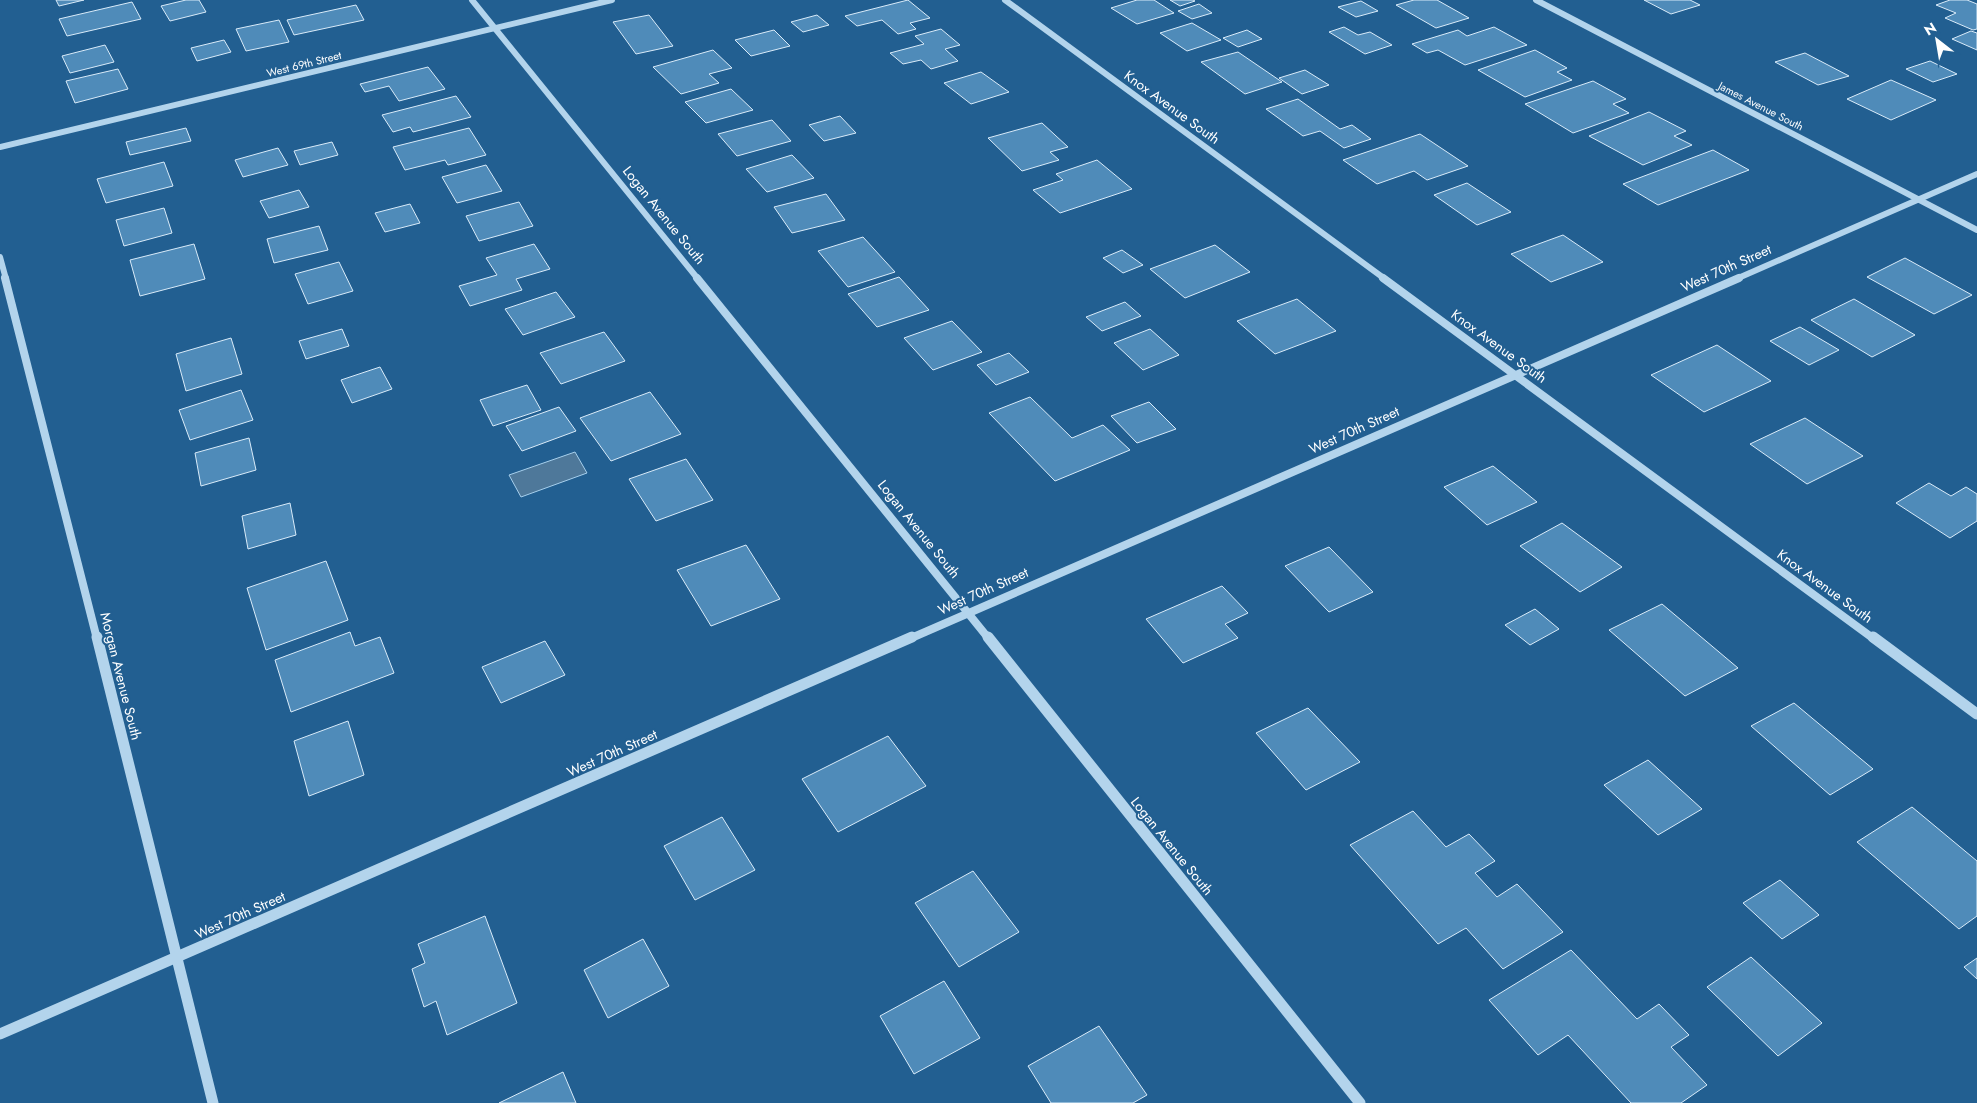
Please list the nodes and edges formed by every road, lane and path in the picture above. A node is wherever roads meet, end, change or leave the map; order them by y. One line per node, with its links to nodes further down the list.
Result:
1 (472, 0): 5 (street, Logan Avenue South)
2 (612, 0): 5 (street, West 69th Street)
3 (1004, 0): 11 (street, Knox Avenue South)
4 (1536, 0): 8 (street, James Avenue South)
5 (495, 28): 6 (street, West 69th Street); 12 (street, Logan Avenue South)
6 (0, 147)
7 (1977, 174): 8 (street, West 70th Street)
8 (1919, 199): 9 (street, James Avenue South); 11 (street, West 70th Street)
9 (1977, 230)
10 (0, 256): 14 (street, Morgan Avenue South)
11 (1516, 374): 12 (street, West 70th Street); 13 (street, Knox Avenue South)
12 (969, 613): 14 (street, West 70th Street); 17 (street, Logan Avenue South)
13 (1977, 714)
14 (178, 957): 15 (street, West 70th Street); 16 (street, Morgan Avenue South)
15 (0, 1034)
16 (213, 1103)
17 (1360, 1103)

